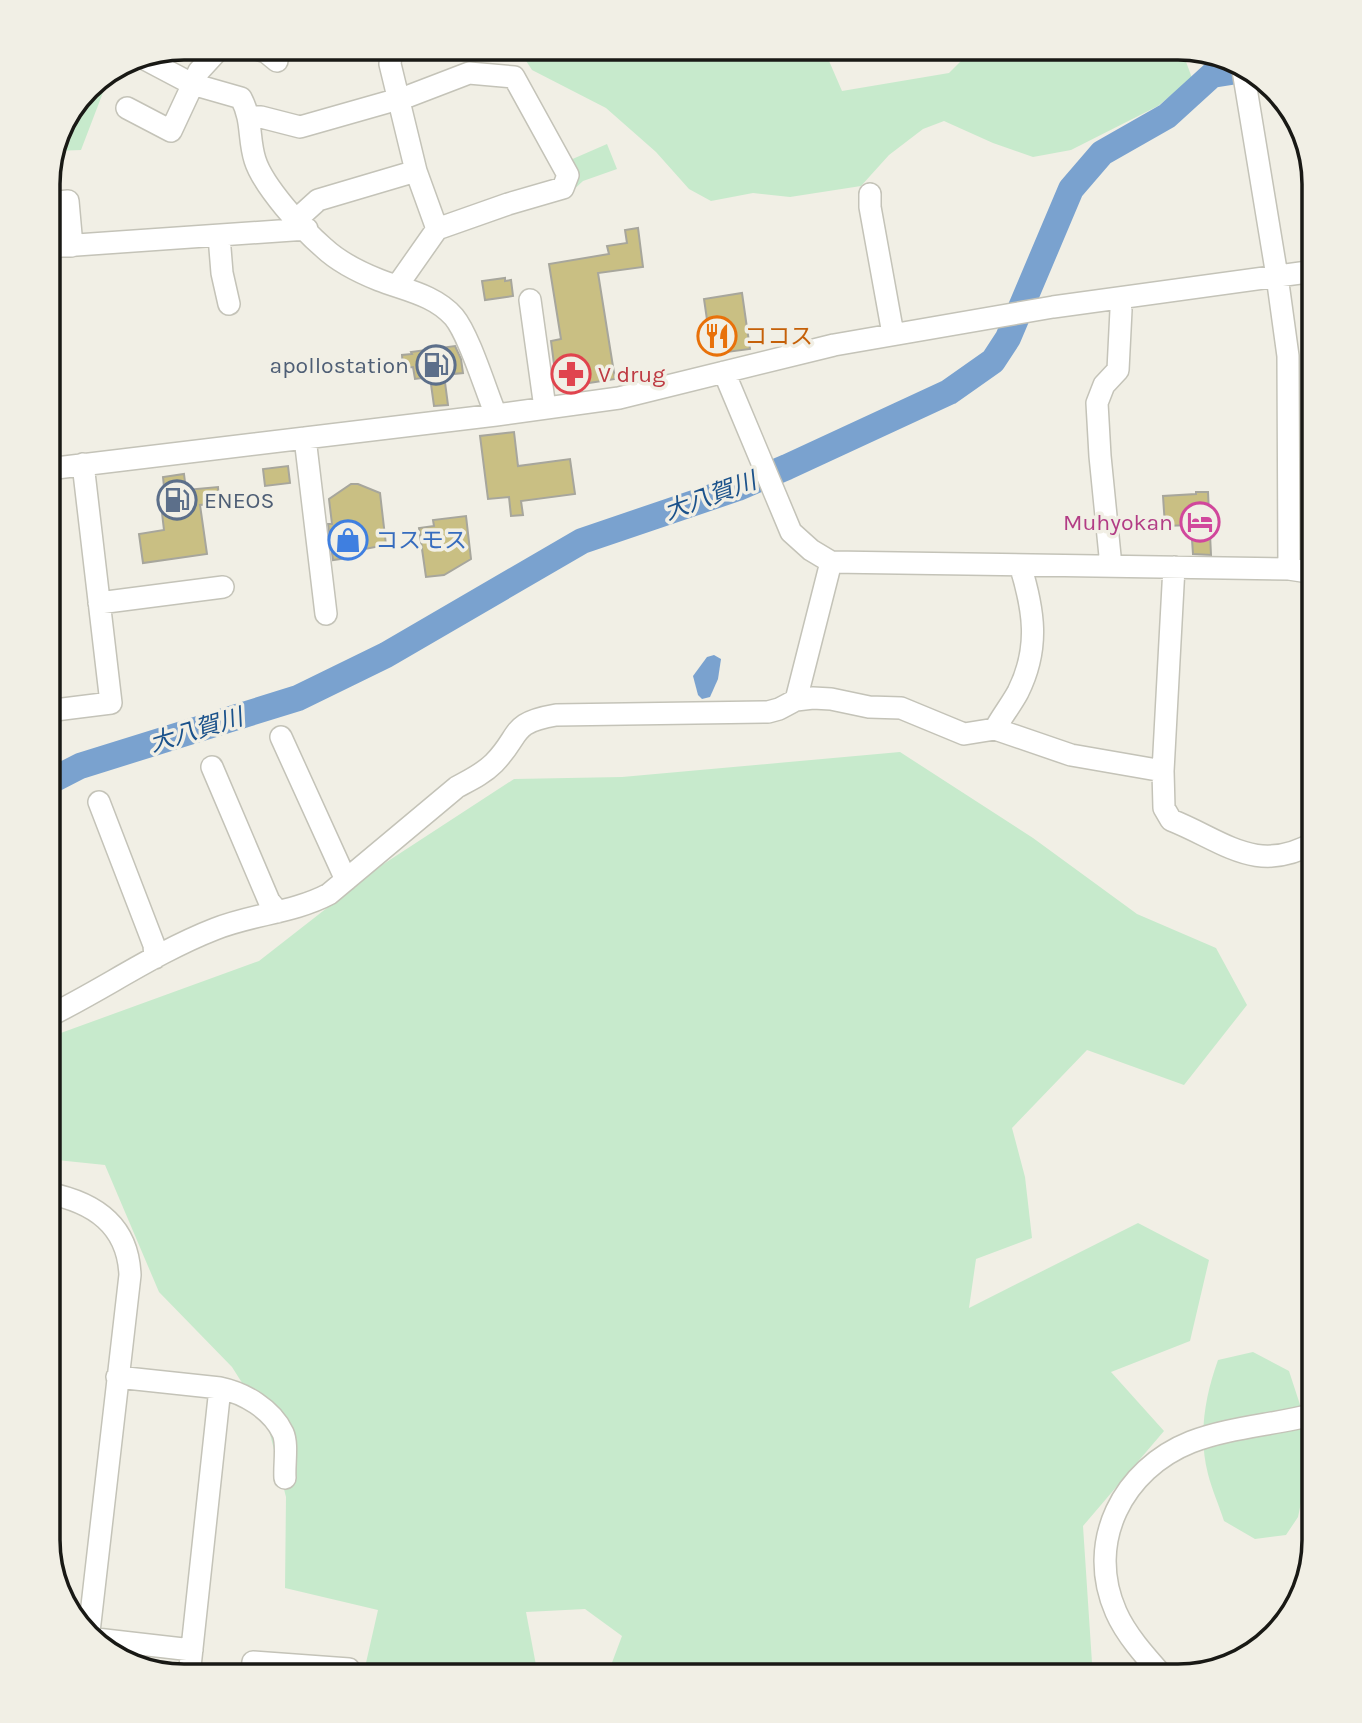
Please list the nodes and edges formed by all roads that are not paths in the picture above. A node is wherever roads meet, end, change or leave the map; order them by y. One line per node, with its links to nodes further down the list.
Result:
1 (209, 60): 5 (street)
2 (390, 60): 6 (street)
3 (153, 64): 5 (street)
4 (1244, 79): 18 (street)
5 (192, 84): 7 (street); 8 (street)
6 (399, 99): 8 (street); 9 (street); 13 (street)
7 (127, 108)
8 (249, 117): 12 (street)
9 (416, 171): 12 (street); 13 (street)
10 (870, 194): 23 (street)
11 (60, 201): 16 (street)
12 (302, 224): 14 (street); 19 (street)
13 (437, 229): 19 (street)
14 (219, 236): 16 (street); 21 (street)
15 (60, 246): 16 (street)
16 (72, 246)
17 (1302, 273): 18 (street)
18 (1277, 276): 23 (street); 34 (street)
19 (397, 286): 26 (street)
20 (530, 300): 25 (street)
21 (229, 304)
22 (1121, 310): 32 (street)
23 (892, 334): 24 (street)
24 (724, 372): 25 (street); 30 (street)
25 (545, 408): 26 (street)
26 (496, 415): 27 (street)
27 (305, 438): 28 (street); 38 (street)
28 (83, 464): 29 (street); 37 (street)
29 (60, 467)
30 (831, 562): 31 (street); 39 (street)
31 (1020, 565): 32 (street); 41 (street)
32 (1111, 566): 33 (street)
33 (1174, 567): 34 (street); 44 (street)
34 (1289, 569): 35 (street)
35 (1302, 571)
36 (223, 587): 37 (street)
37 (99, 603): 40 (street)
38 (326, 614)
39 (796, 700): 41 (street); 47 (street)
40 (60, 709)
41 (995, 729): 44 (street)
42 (281, 737): 47 (street)
43 (212, 767): 48 (street)
44 (1163, 771): 46 (street)
45 (99, 802): 49 (street)
46 (1302, 850)
47 (346, 880): 48 (street)
48 (278, 912): 49 (street)
49 (155, 958): 50 (street)
50 (60, 1010)
51 (60, 1197): 52 (street)
52 (117, 1377): 53 (street); 56 (street)
53 (220, 1388): 55 (street); 58 (street)
54 (1302, 1417): 62 (street)
55 (285, 1478)
56 (90, 1621)
57 (112, 1641): 58 (street)
58 (192, 1650): 59 (street)
59 (190, 1664)
60 (253, 1664): 61 (street)
61 (280, 1664)
62 (1154, 1664)

